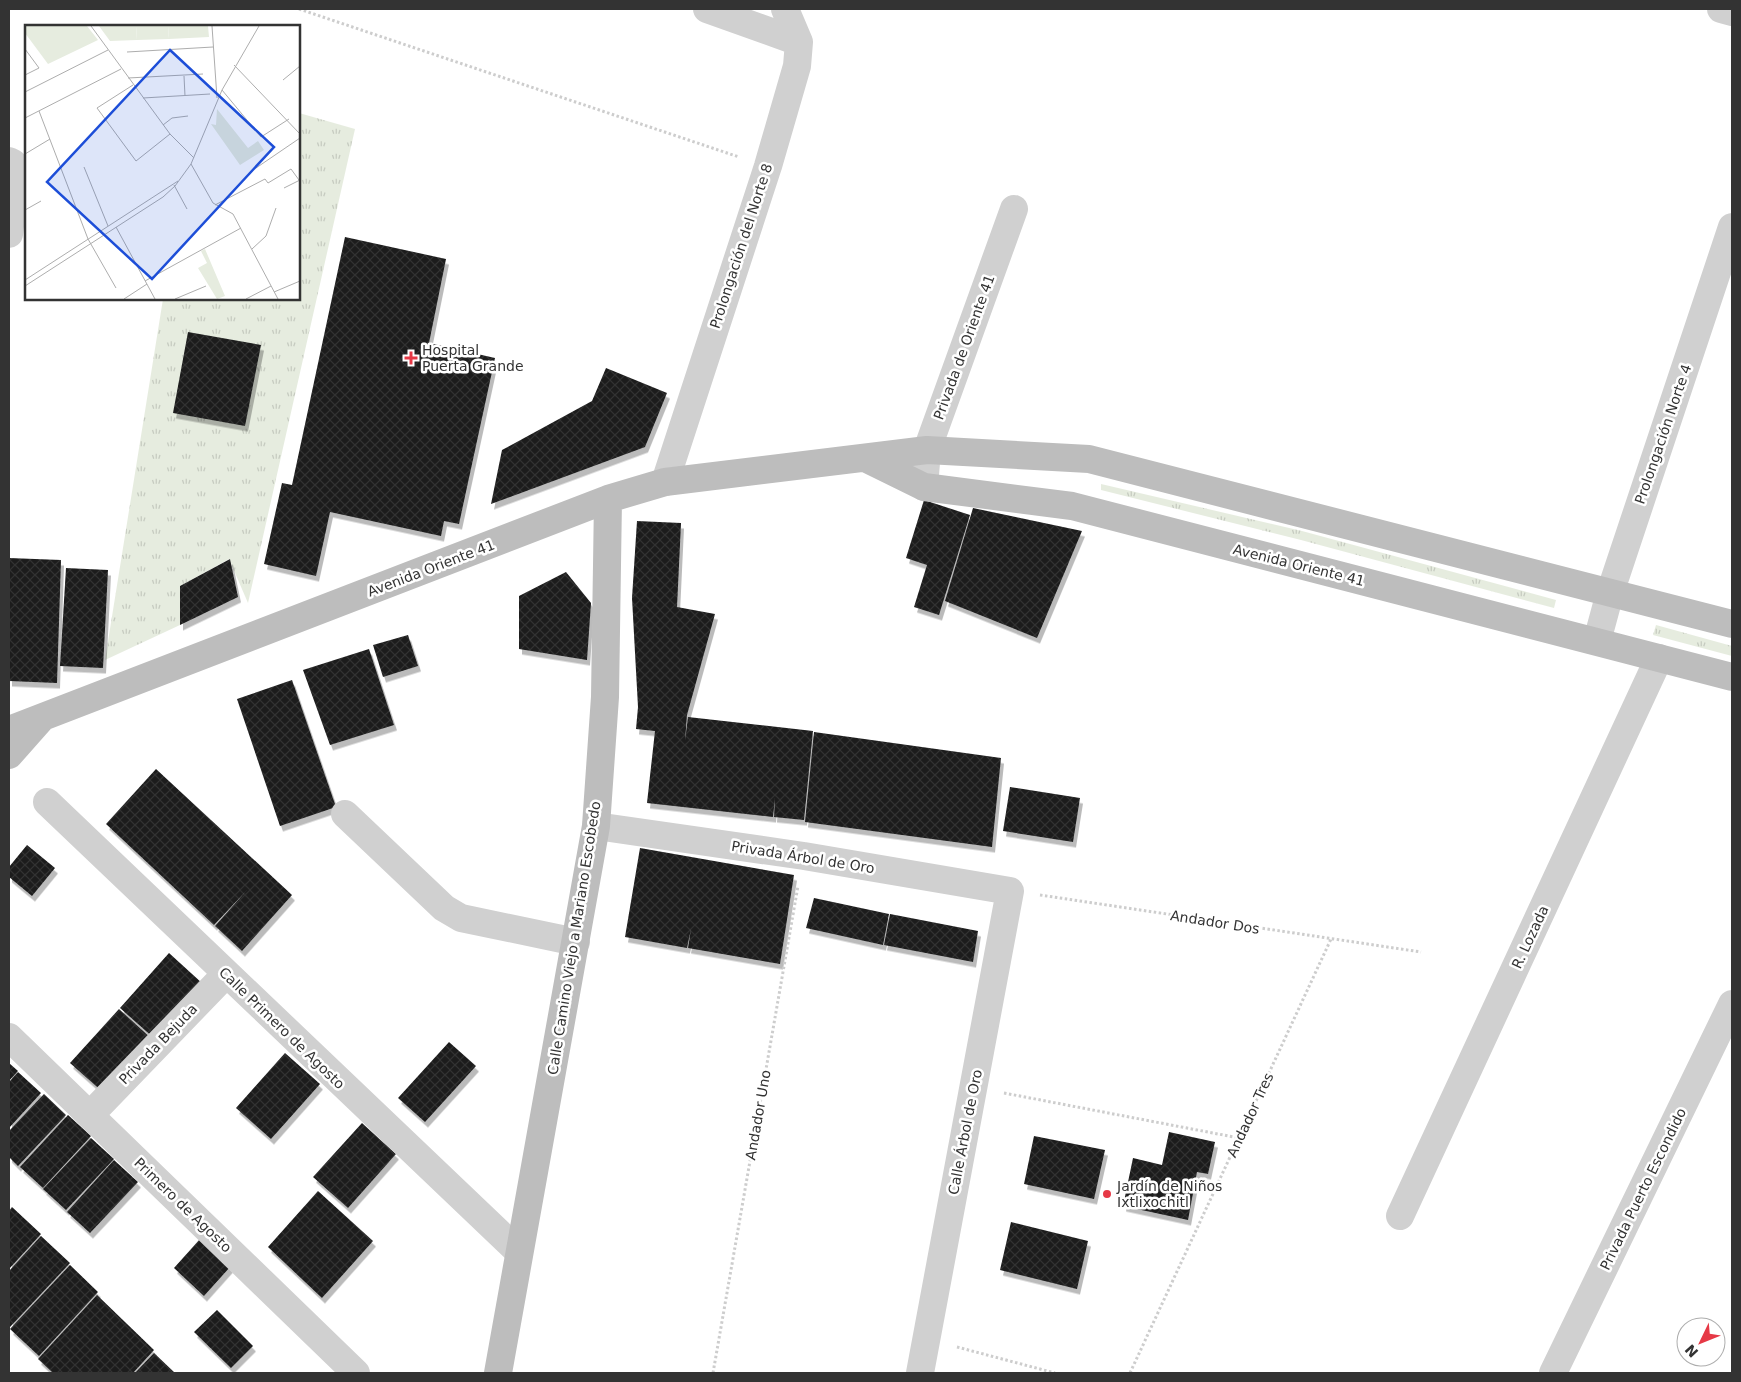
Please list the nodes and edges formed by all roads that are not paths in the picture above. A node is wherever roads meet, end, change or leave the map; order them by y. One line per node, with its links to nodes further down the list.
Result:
1 (707, 9): 5 (street)
2 (785, 9): 5 (street, Prolongación del Norte 8)
3 (1721, 9): 4 (street)
4 (1732, 12)
5 (799, 42): 12 (street, Prolongación del Norte 8)
6 (9, 161): 9 (street)
7 (1014, 209): 10 (street, Privada de Oriente 41)
8 (1732, 227): 15 (street, Prolongación Norte 4)
9 (9, 234)
10 (927, 450): 11 (street, Avenida Oriente 41); 13 (street, Privada de Oriente 41); 15 (street, Avenida Oriente 41)
11 (867, 459): 12 (street, Avenida Oriente 41); 13 (street, Avenida Oriente 41)
12 (664, 482): 14 (street, Avenida Oriente 41)
13 (924, 488): 17 (street, Avenida Oriente 41)
14 (608, 499): 20 (street, Avenida Oriente 41); 25 (street, Calle Camino Viejo a Mariano Escobedo)
15 (1610, 593): 16 (street, Avenida Oriente 41); 17 (street, Prolongación Norte 4)
16 (1732, 624)
17 (1597, 641): 18 (street, Avenida Oriente 41)
18 (1659, 658): 19 (street, Avenida Oriente 41); 32 (street, R. Lozada)
19 (1732, 677)
20 (41, 719): 21 (street, Avenida Oriente 41); 22 (street)
21 (9, 730)
22 (9, 755)
23 (47, 802): 28 (street, Calle Primero de Agosto)
24 (344, 814): 27 (street)
25 (596, 826): 26 (street, Privada Árbol de Oro); 27 (street, Calle Camino Viejo a Mariano Escobedo)
26 (1010, 891): 36 (street, Calle Árbol de Oro)
27 (576, 942): 33 (street, Calle Camino Viejo a Mariano Escobedo)
28 (226, 974): 31 (street, Privada Bejuda); 33 (street, Calle Primero de Agosto)
29 (1732, 1004): 37 (street, Privada Puerto Escondido)
30 (9, 1037): 31 (street, Primero de Agosto)
31 (90, 1115): 34 (street, Primero de Agosto)
32 (1400, 1216)
33 (519, 1252): 35 (street, Calle Camino Viejo a Mariano Escobedo)
34 (356, 1373)
35 (498, 1373)
36 (920, 1373)
37 (1553, 1373)

